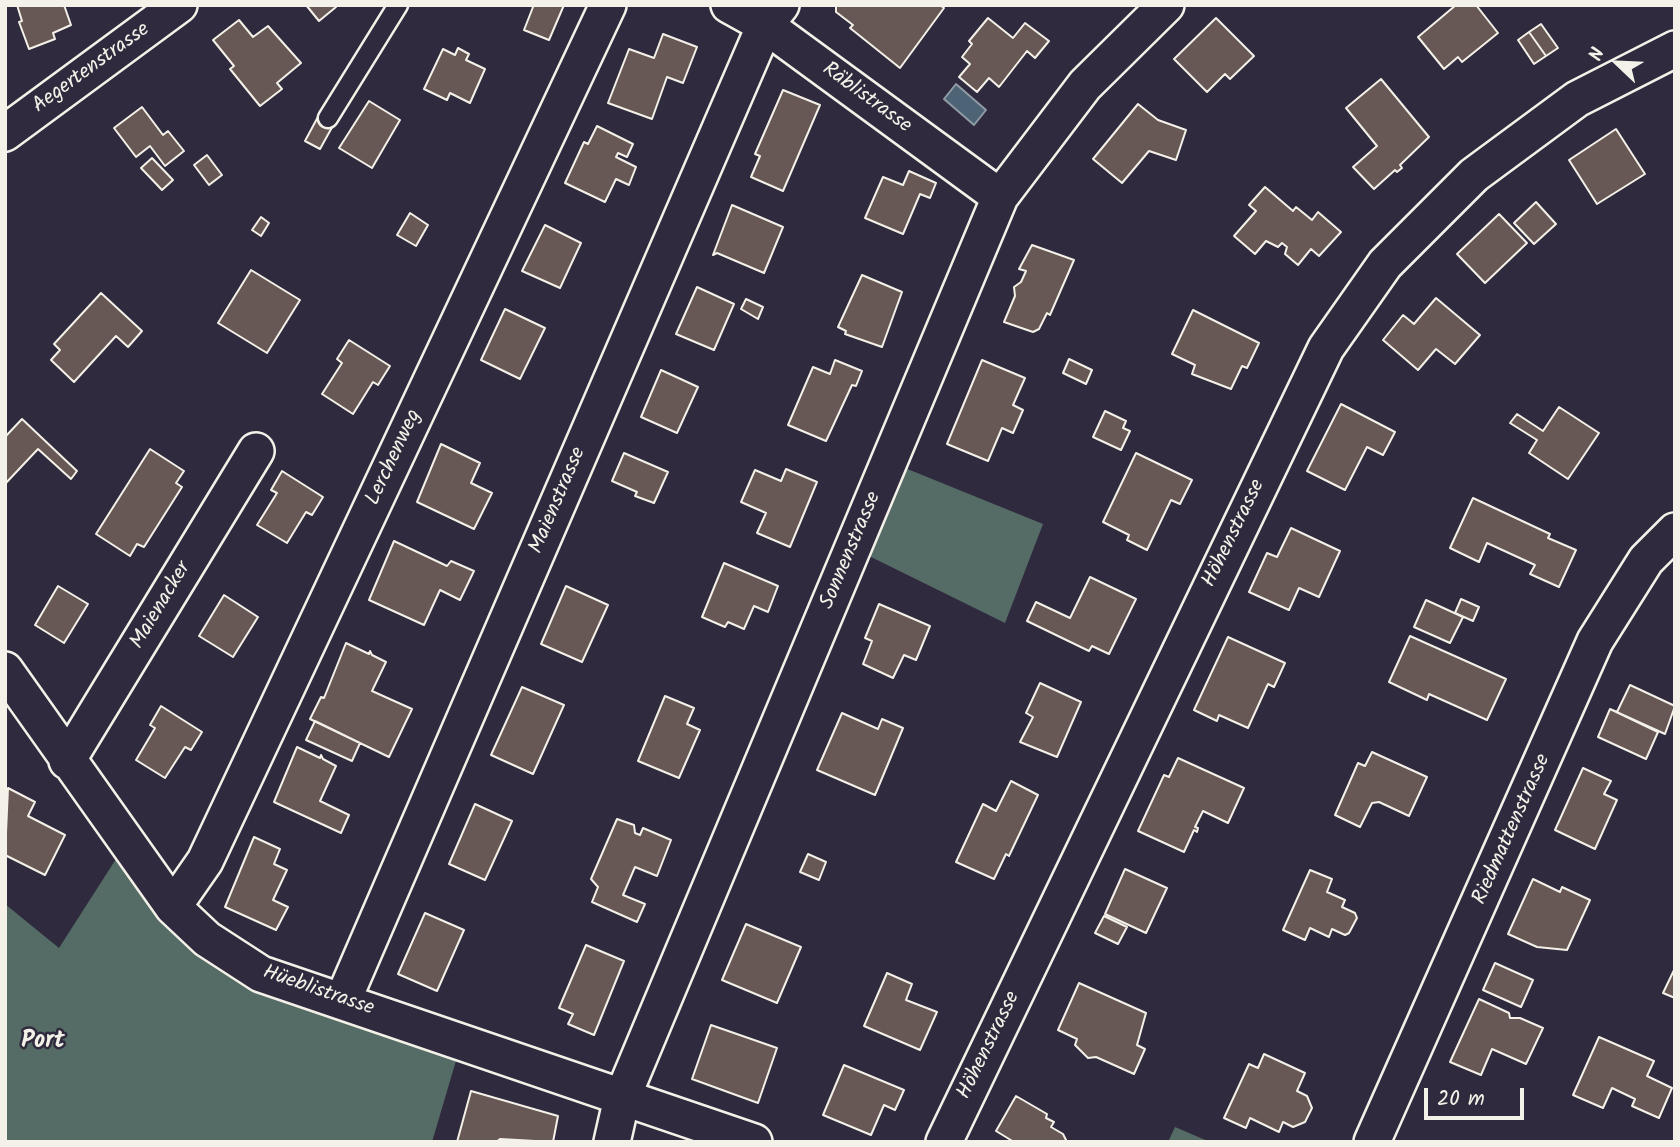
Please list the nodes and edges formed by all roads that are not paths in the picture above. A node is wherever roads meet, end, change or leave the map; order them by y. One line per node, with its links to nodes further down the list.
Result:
1 (179, 5): 9 (street, Aegertenstrasse)
2 (398, 5): 8 (lane)
3 (608, 5): 15 (street, Lerchenweg)
4 (729, 5): 6 (street, Räblistrasse)
5 (1166, 5): 10 (street, Sonnenstrasse)
6 (773, 15): 10 (street, Räblistrasse); 16 (street, Maienstrasse)
7 (1675, 49): 20 (street, Höhenstrasse)
8 (328, 118)
9 (5, 133)
10 (1000, 197): 17 (street, Sonnenstrasse)
11 (256, 451): 14 (street, Maienacker)
12 (1675, 531): 21 (street, Riedmattenstrasse)
13 (5, 670): 14 (street, Hüeblistrasse)
14 (67, 761): 15 (street, Hüeblistrasse)
15 (173, 906): 16 (street, Hüeblistrasse)
16 (343, 1000): 17 (street, Hüeblistrasse)
17 (622, 1098): 18 (street, Sonnenstrasse); 19 (street, Hüeblistrasse)
18 (612, 1142)
19 (754, 1142)
20 (944, 1142)
21 (1372, 1142)

